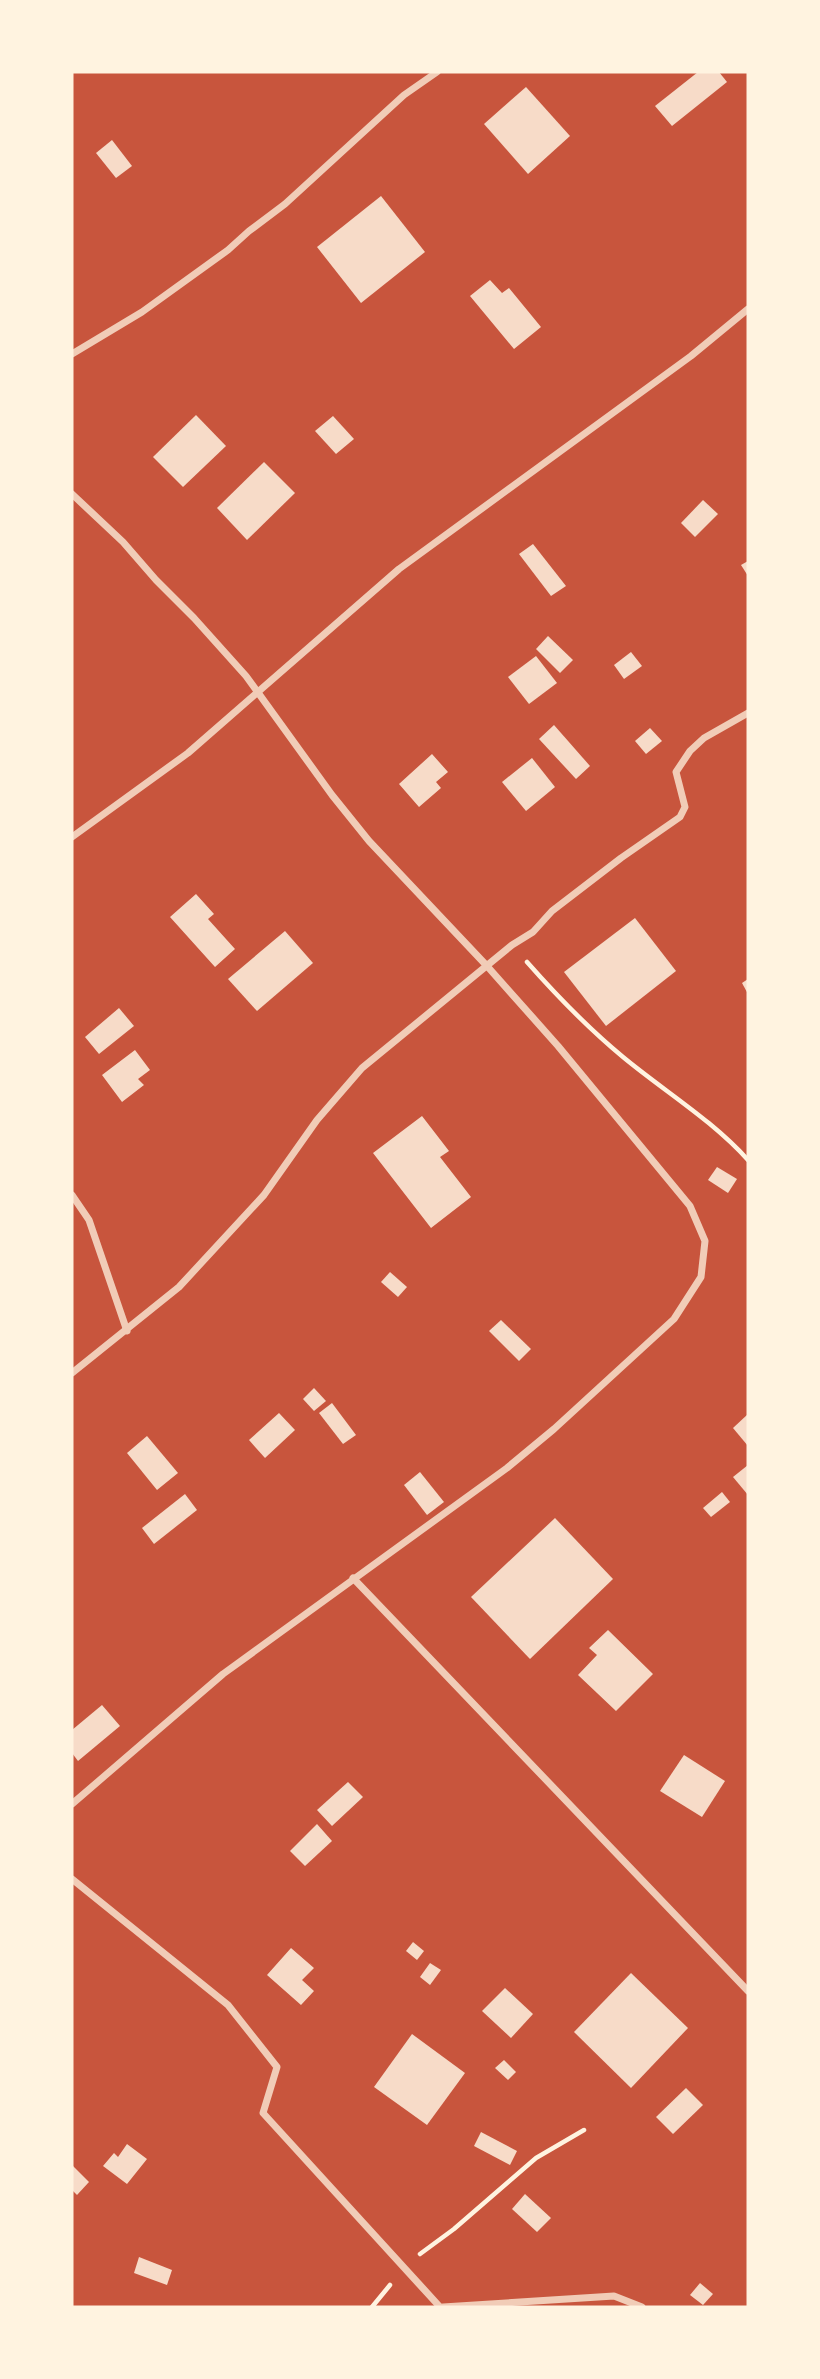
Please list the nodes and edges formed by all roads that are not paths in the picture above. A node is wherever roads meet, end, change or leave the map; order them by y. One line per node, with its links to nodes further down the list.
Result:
1 (437, 72): 3 (street)
2 (748, 309): 5 (street)
3 (72, 354)
4 (72, 494): 5 (street)
5 (258, 691): 7 (street); 8 (street)
6 (748, 713): 8 (street)
7 (72, 836)
8 (488, 966): 10 (street); 12 (street)
9 (72, 1195): 10 (street)
10 (127, 1331): 11 (street)
11 (72, 1373)
12 (353, 1578): 13 (street); 15 (street)
13 (72, 1804)
14 (72, 1879): 16 (street)
15 (748, 1991)
16 (441, 2307): 17 (street)
17 (642, 2307)

